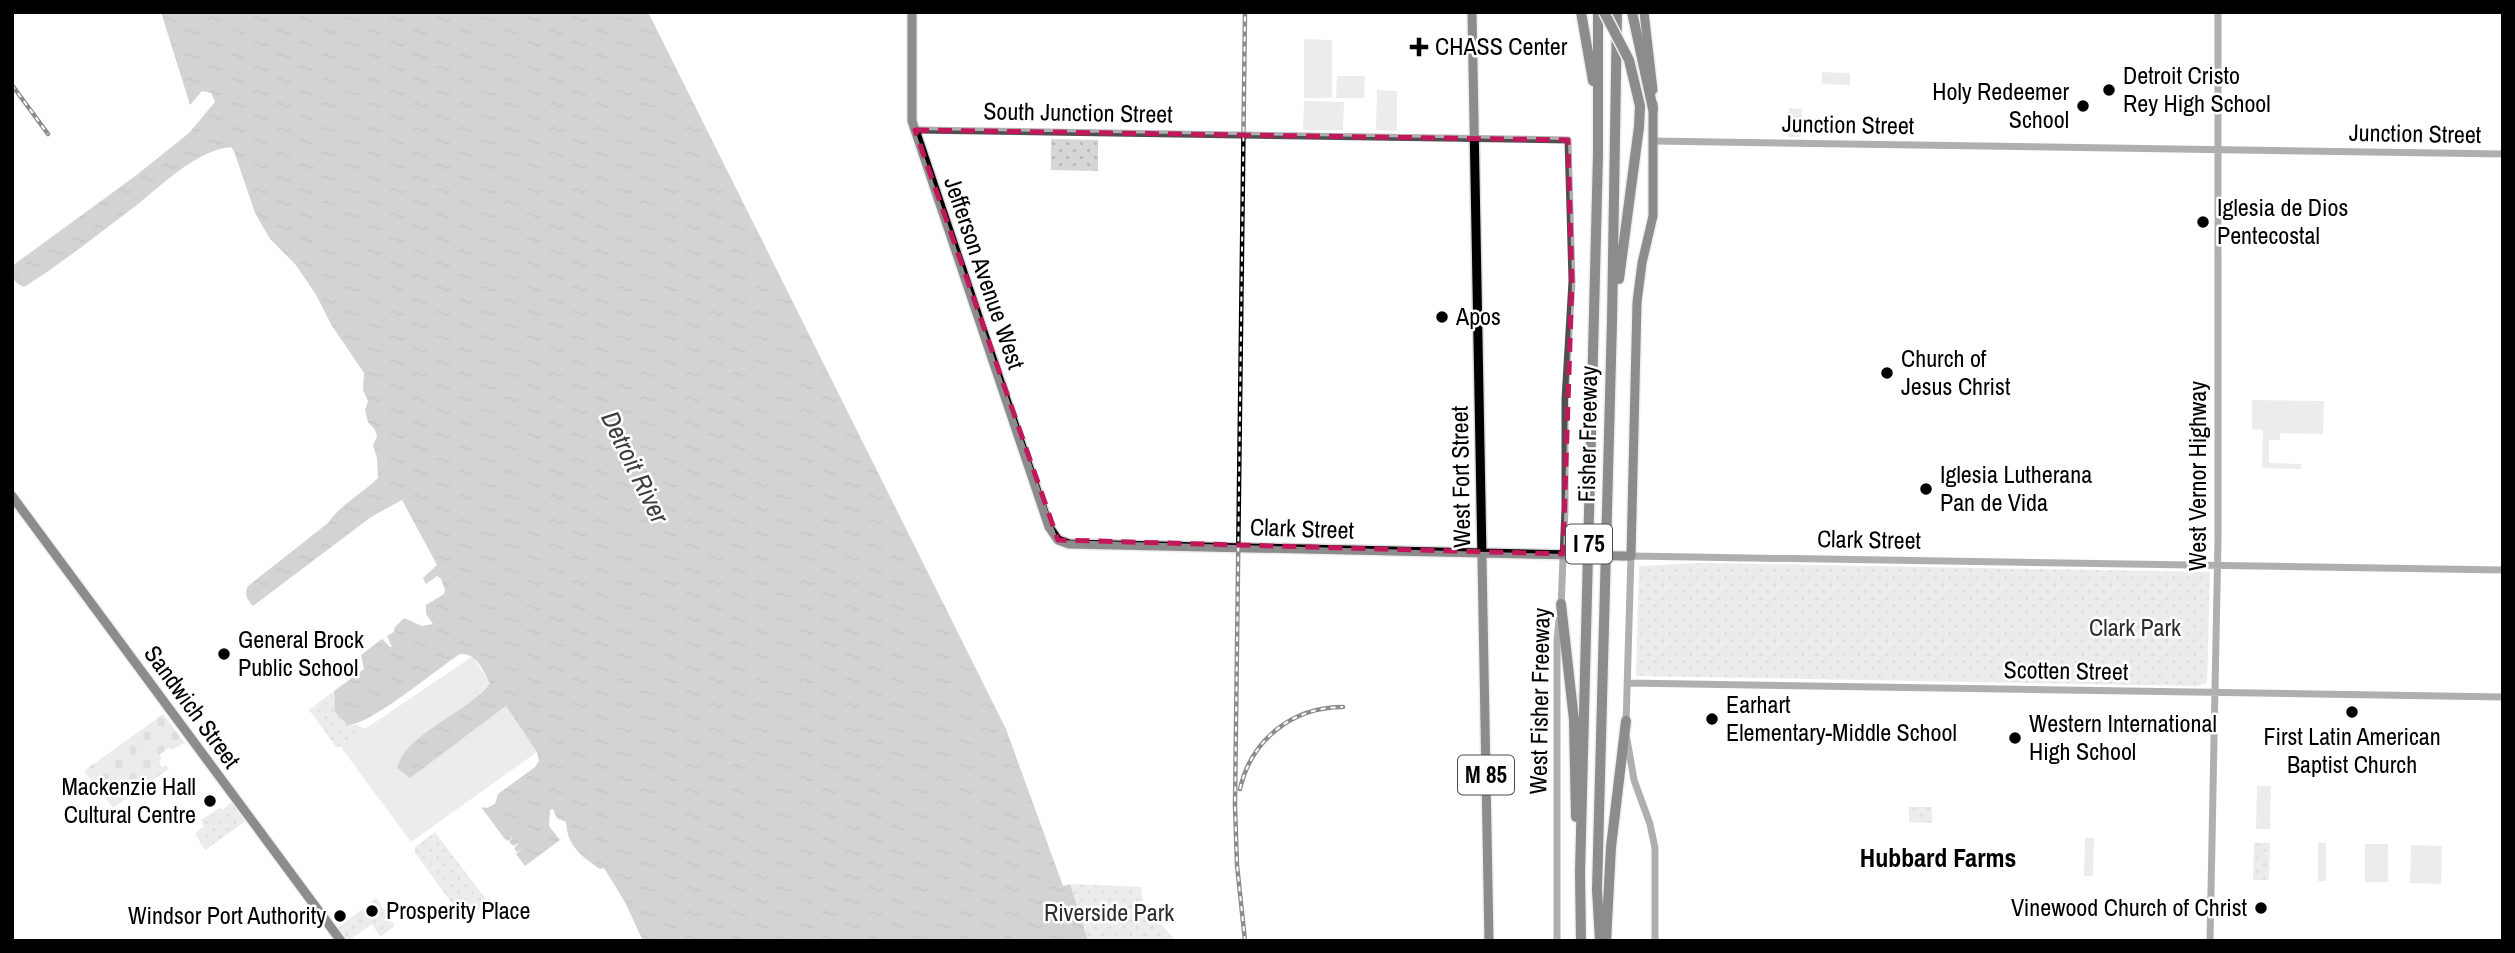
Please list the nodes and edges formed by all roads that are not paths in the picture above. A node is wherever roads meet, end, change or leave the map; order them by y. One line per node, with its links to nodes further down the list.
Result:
1 (912, 12): 12 (main road, Jefferson Avenue West)
2 (1472, 12): 13 (main road, West Fort Street / M 85)
3 (1581, 12): 11 (highway)
4 (1598, 12): 11 (highway, Fisher Freeway / I 75)
5 (1604, 12): 17 (highway, bridge)
6 (1617, 12): 17 (highway, Fisher Freeway / I 75)
7 (1632, 12): 10 (highway)
8 (1644, 12): 10 (main road)
9 (2218, 12): 15 (street, West Vernor Highway)
10 (1653, 109): 14 (main road)
11 (1598, 129): 30 (highway, Fisher Freeway / I 75)
12 (915, 130): 13 (street, South Junction Street); 19 (main road, Jefferson Avenue West)
13 (1472, 138): 20 (main road, West Fort Street / M 85); 21 (street, West Fisher Freeway)
14 (1654, 141): 15 (street, Junction Street); 22 (main road)
15 (2218, 150): 16 (street, Junction Street); 23 (street, West Vernor Highway)
16 (2503, 154)
17 (1612, 321): 35 (highway, Fisher Freeway / I 75)
18 (12, 496): 31 (main road, Sandwich Street)
19 (1058, 540): 20 (main road, Clark Street)
20 (1482, 553): 21 (main road, Clark Street); 32 (main road, West Fort Street / M 85)
21 (1563, 554): 22 (main road, Clark Street, bridge); 25 (street, West Fisher Freeway)
22 (1627, 556): 23 (street, Clark Street); 26 (street)
23 (2217, 565): 24 (street, Clark Street); 27 (street, West Vernor Highway)
24 (2503, 570)
25 (1561, 604): 30 (highway); 33 (street, West Fisher Freeway)
26 (1628, 683): 27 (street, Scotten Street); 29 (street)
27 (2215, 693): 28 (street, Scotten Street); 38 (street, West Vernor Highway)
28 (2503, 697)
29 (1626, 721): 36 (highway); 37 (street)
30 (1580, 873): 34 (highway, Fisher Freeway / I 75)
31 (341, 941)
32 (1489, 941)
33 (1557, 941)
34 (1581, 941)
35 (1600, 941)
36 (1606, 941)
37 (1655, 941)
38 (2210, 941)

